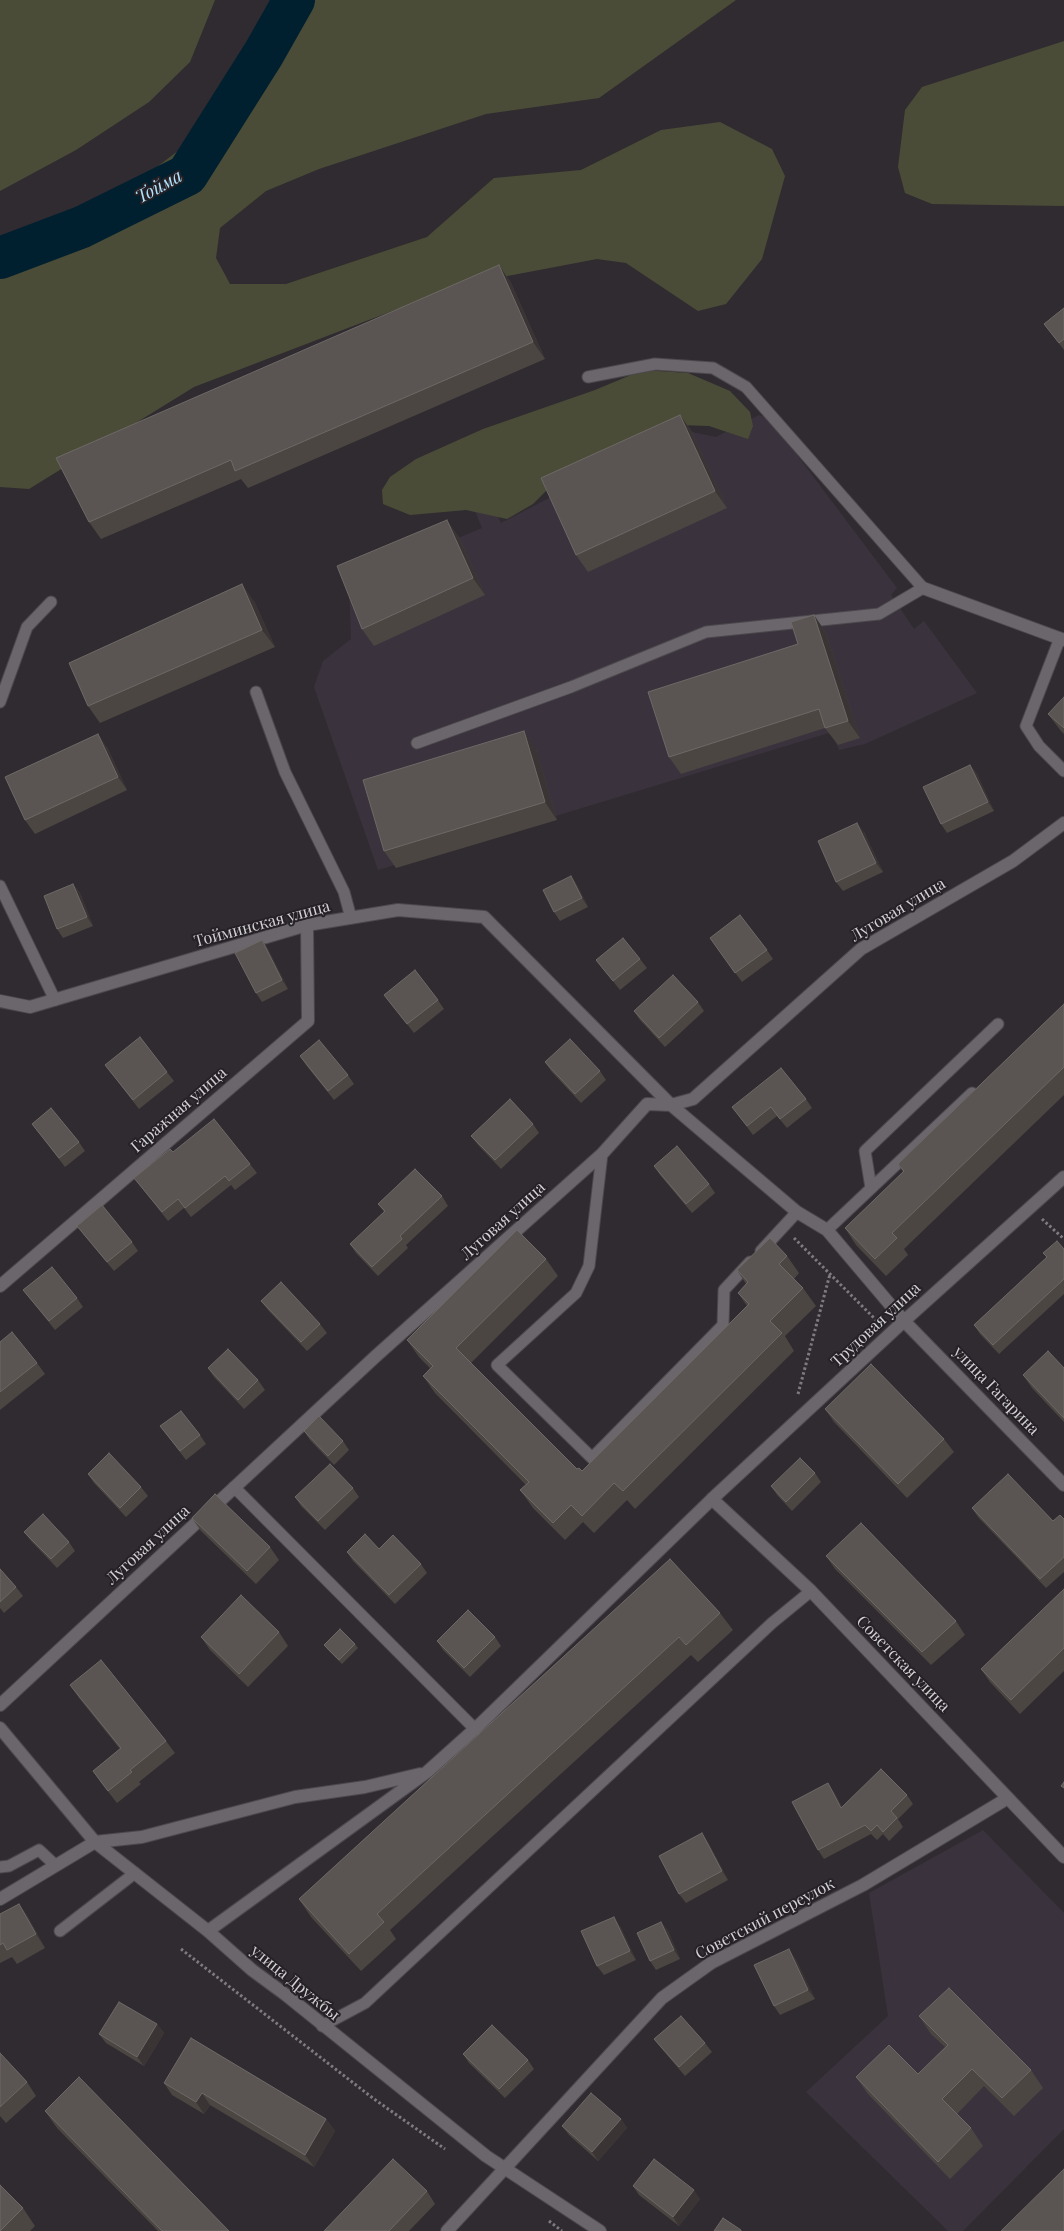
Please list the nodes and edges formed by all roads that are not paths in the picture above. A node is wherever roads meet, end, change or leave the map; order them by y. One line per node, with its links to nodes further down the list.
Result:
1 (588, 378): 2 (lane)
2 (923, 588): 4 (street); 7 (lane)
3 (51, 602): 6 (lane)
4 (1062, 639): 8 (lane)
5 (256, 692): 11 (lane)
6 (0, 702)
7 (417, 743)
8 (1064, 771)
9 (1064, 823): 17 (street, Луговая улица)
10 (0, 886): 13 (lane)
11 (351, 918): 12 (street, Тойминская улица); 17 (street, Тойминская улица)
12 (307, 925): 13 (street, Тойминская улица); 23 (street, Гаражная улица)
13 (55, 1000): 14 (street, Тойминская улица)
14 (0, 1001)
15 (998, 1024): 20 (lane)
16 (978, 1087): 20 (lane)
17 (672, 1105): 18 (street, Луговая улица); 21 (street, Тойминская улица)
18 (602, 1154): 21 (lane); 26 (street, Луговая улица)
19 (1064, 1177): 24 (street, Трудовая улица)
20 (872, 1188): 22 (lane)
21 (797, 1212): 22 (street, улица Гагарина)
22 (827, 1230): 24 (street, улица Гагарина)
23 (0, 1286)
24 (904, 1320): 25 (street, улица Гагарина); 27 (street, Трудовая улица)
25 (1064, 1485)
26 (234, 1487): 29 (street, Луговая улица); 31 (lane)
27 (712, 1499): 28 (street, Советская улица); 31 (street, Трудовая улица)
28 (811, 1591): 33 (street, Советская улица); 42 (lane)
29 (0, 1705)
30 (0, 1728): 34 (street, улица Дружбы)
31 (475, 1730): 32 (street, Трудовая улица)
32 (427, 1772): 34 (street); 41 (street, Трудовая улица)
33 (1008, 1798): 35 (street, Советская улица); 43 (street, Советский переулок)
34 (95, 1842): 36 (street); 38 (street, улица Дружбы)
35 (1064, 1857)
36 (55, 1865): 37 (lane); 39 (street)
37 (0, 1867)
38 (135, 1873): 40 (lane); 41 (street, улица Дружбы)
39 (0, 1899)
40 (60, 1931)
41 (208, 1931): 42 (street, улица Дружбы)
42 (322, 2026): 43 (street, улица Дружбы)
43 (505, 2169): 44 (street, Советский переулок); 45 (street, улица Дружбы)
44 (447, 2231)
45 (600, 2231)

